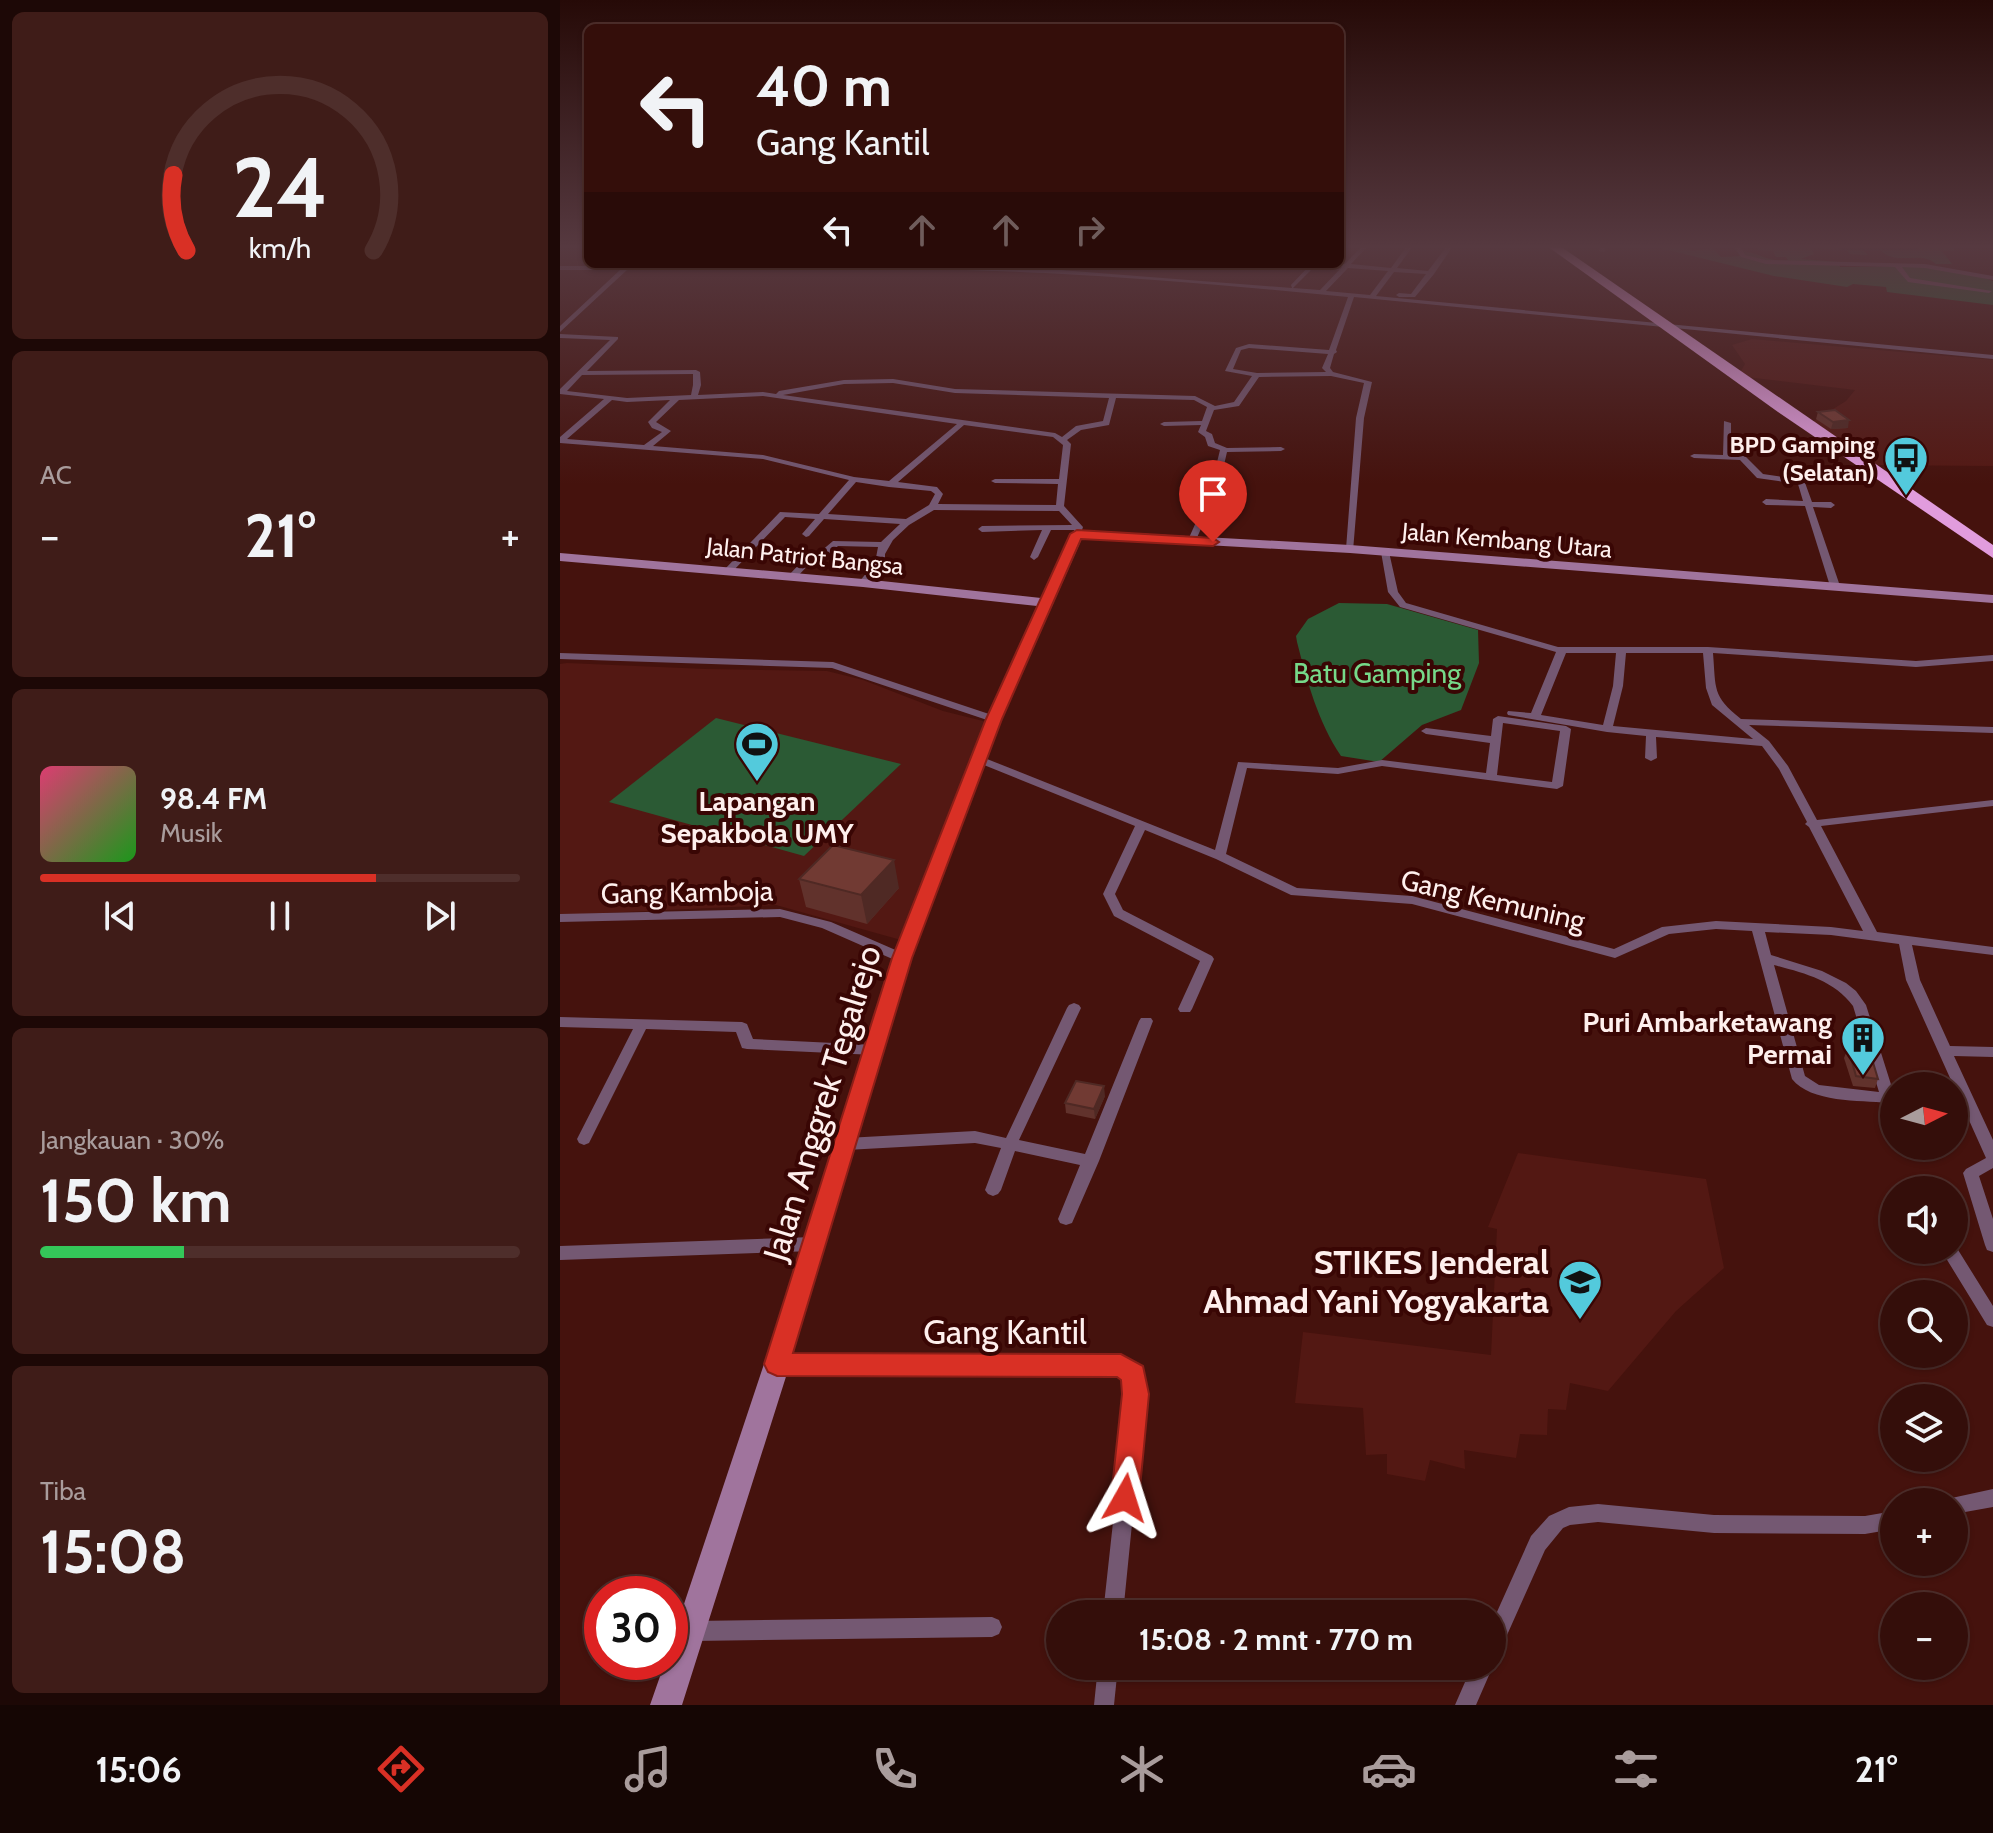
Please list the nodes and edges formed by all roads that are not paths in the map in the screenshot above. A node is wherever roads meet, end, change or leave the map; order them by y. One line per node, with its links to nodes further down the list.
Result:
1 (1342, 326): 5 (street)
2 (1663, 326): 3 (street)
3 (1667, 326): 6 (street); 46 (highway)
4 (560, 336): 7 (street)
5 (1334, 352): 8 (street); 9 (street)
6 (1993, 357)
7 (581, 373): 10 (street); 13 (street)
8 (1331, 374): 9 (street); 44 (street)
9 (1257, 375): 16 (street)
10 (561, 392): 15 (street)
11 (771, 395): 12 (street); 13 (street); 19 (street)
12 (1113, 395): 16 (street); 21 (street)
13 (694, 397): 14 (street)
14 (677, 398): 15 (street); 22 (street)
15 (609, 399): 22 (street)
16 (1211, 407): 17 (street)
17 (1203, 423): 20 (street); 24 (street)
18 (1727, 423): 26 (street)
19 (961, 424): 21 (street); 30 (street)
20 (1164, 424)
21 (1064, 439): 29 (street)
22 (647, 447): 27 (street)
23 (1281, 449): 24 (street)
24 (1224, 450): 42 (street)
25 (1694, 456): 26 (street)
26 (1727, 457): 32 (street)
27 (854, 479): 30 (street); 36 (street)
28 (995, 481): 29 (street)
29 (1062, 482): 35 (street)
30 (889, 485): 34 (street)
31 (1766, 502): 32 (street)
32 (1810, 504): 33 (street); 52 (street)
33 (1831, 505)
34 (932, 507): 35 (street); 37 (street)
35 (1061, 508): 40 (street)
36 (822, 516): 37 (street); 41 (street); 49 (street)
37 (909, 522): 43 (street)
38 (982, 529): 39 (street)
39 (1047, 529): 40 (street); 48 (street)
40 (1078, 531): 42 (street, Jalan Kembang Utara); 54 (street, Jalan Anggrek Tegalrejo)
41 (806, 534)
42 (1192, 540): 44 (street, Jalan Kembang Utara)
43 (883, 545): 50 (street); 51 (street)
44 (1350, 549): 45 (street, Jalan Kembang Utara)
45 (1385, 552): 52 (street, Jalan Kembang Utara); 56 (street)
46 (1993, 553)
47 (560, 557): 49 (street, Jalan Patriot Bangsa)
48 (1034, 557)
49 (729, 570): 50 (street, Jalan Patriot Bangsa)
50 (793, 576): 51 (street, Jalan Patriot Bangsa)
51 (863, 583): 54 (street, Jalan Patriot Bangsa)
52 (1835, 586): 53 (street, Jalan Kembang Utara)
53 (1993, 599)
54 (1046, 603): 62 (street, Jalan Anggrek Tegalrejo)
55 (1621, 649): 56 (street); 57 (street); 64 (street)
56 (1562, 650): 61 (street)
57 (1708, 650): 59 (street); 63 (street)
58 (560, 656): 62 (street)
59 (1993, 658)
60 (1512, 713): 61 (street)
61 (1536, 715): 64 (street)
62 (994, 719): 71 (street, Jalan Anggrek Tegalrejo)
63 (1738, 722): 65 (street); 69 (street)
64 (1607, 729): 67 (street)
65 (1993, 730)
66 (1426, 731): 68 (street)
67 (1651, 733): 69 (street); 70 (street)
68 (1495, 740): 72 (street); 72 (street)
69 (1765, 743): 75 (street)
70 (1651, 758)
71 (978, 759): 74 (street, Gang Kemuning); 82 (street, Jalan Anggrek Tegalrejo)
72 (1491, 777): 76 (street)
73 (1993, 803): 75 (street)
74 (1142, 824): 76 (street, Gang Kemuning); 85 (street)
75 (1811, 824): 79 (street)
76 (1220, 856): 78 (street, Gang Kemuning)
77 (560, 918): 82 (street, Gang Kamboja)
78 (1757, 927): 79 (street, Gang Kemuning); 83 (street)
79 (1872, 935): 80 (street, Gang Kemuning)
80 (1904, 939): 81 (street, Gang Kemuning); 90 (street)
81 (1993, 951)
82 (902, 958): 89 (street, Jalan Anggrek Tegalrejo)
83 (1766, 958): 83 (street)
84 (1074, 1008): 94 (street)
85 (1185, 1009)
86 (1146, 1021): 96 (street)
87 (560, 1022): 88 (street)
88 (642, 1024): 89 (street); 92 (street)
89 (875, 1050): 93 (street, Jalan Anggrek Tegalrejo)
90 (1946, 1051): 91 (street); 95 (street)
91 (1993, 1052)
92 (584, 1139)
93 (846, 1144): 94 (street); 99 (street, Jalan Anggrek Tegalrejo)
94 (1010, 1144): 96 (street); 97 (street)
95 (1993, 1159): 100 (street)
96 (1091, 1161): 98 (street)
97 (993, 1190)
98 (1066, 1219)
99 (813, 1244): 101 (street); 104 (street, Jalan Anggrek Tegalrejo)
100 (1993, 1245)
101 (560, 1253)
102 (1958, 1264): 103 (street)
103 (1993, 1320)
104 (777, 1364): 108 (street, Gang Kantil); 111 (street, Jalan Anggrek Tegalrejo)
105 (1993, 1498): 106 (street)
106 (1968, 1502)
107 (1880, 1522): 109 (street)
108 (1114, 1600)
109 (1506, 1615)
110 (992, 1627): 111 (street)
111 (689, 1631): 114 (street, Jalan Anggrek Tegalrejo)
112 (1107, 1680): 115 (street)
113 (1477, 1680): 116 (street)
114 (666, 1705)
115 (1104, 1705)
116 (1465, 1705)

